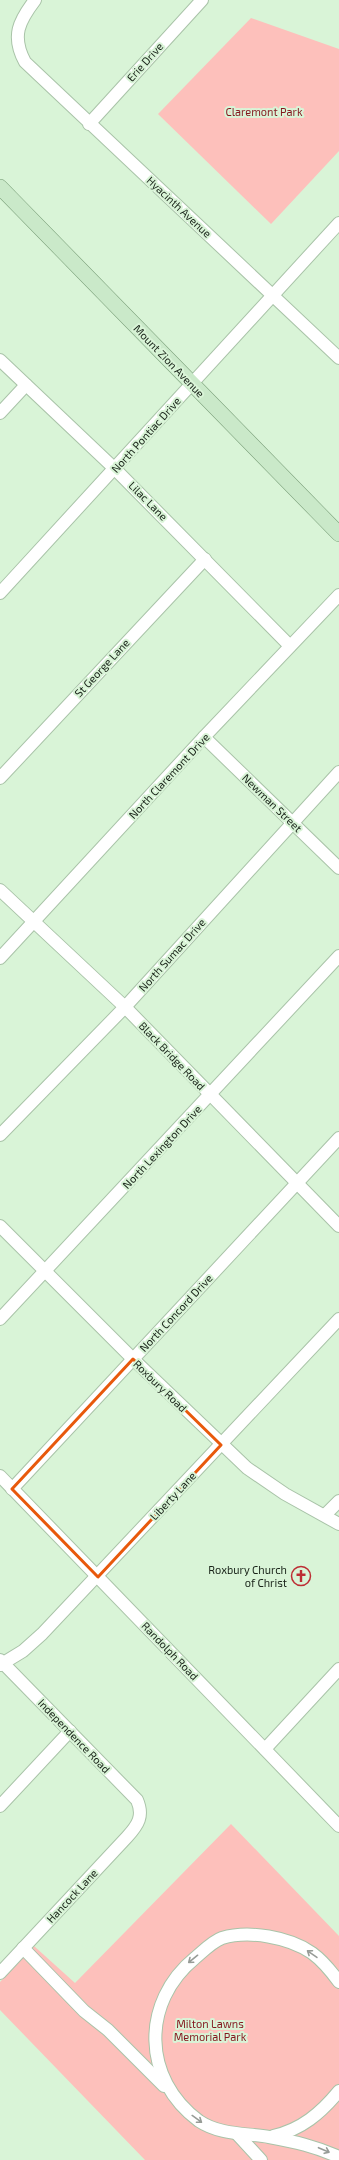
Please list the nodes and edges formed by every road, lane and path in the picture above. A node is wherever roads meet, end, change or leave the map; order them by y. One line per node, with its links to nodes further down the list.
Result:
1 (35, 0): 3 (street, Hyacinth Avenue)
2 (202, 0): 3 (street, Erie Drive)
3 (89, 124): 6 (street, Hyacinth Avenue)
4 (0, 187): 9 (main road, Mount Zion Avenue)
5 (339, 223): 6 (street, North Pontiac Drive)
6 (273, 295): 7 (street, Hyacinth Avenue); 9 (street, North Pontiac Drive)
7 (339, 358)
8 (0, 360): 10 (street, Lilac Lane)
9 (192, 384): 12 (street, North Pontiac Drive); 13 (main road, Mount Zion Avenue)
10 (26, 385): 11 (street); 12 (street, Lilac Lane)
11 (0, 413)
12 (116, 469): 14 (street, Lilac Lane); 15 (street, North Pontiac Drive)
13 (339, 534)
14 (205, 559): 17 (street, Lilac Lane); 20 (street, St George Lane)
15 (0, 592)
16 (339, 595): 17 (street, North Claremont Drive)
17 (290, 646): 18 (street, North Claremont Drive)
18 (204, 737): 21 (street, Newman Street); 24 (street, North Claremont Drive)
19 (339, 772): 21 (street, North Sumac Drive)
20 (0, 778)
21 (292, 822): 22 (street, Newman Street); 27 (street, North Sumac Drive)
22 (339, 868)
23 (0, 890): 24 (street, Black Bridge Road)
24 (34, 922): 26 (street, North Claremont Drive); 27 (street, Black Bridge Road)
25 (339, 956): 28 (street, North Lexington Drive)
26 (0, 958)
27 (125, 1007): 28 (street, Black Bridge Road); 29 (street, North Sumac Drive)
28 (210, 1095): 31 (street, Black Bridge Road); 34 (street, North Lexington Drive)
29 (0, 1135)
30 (339, 1138): 31 (street, North Concord Drive)
31 (297, 1183): 33 (street, Black Bridge Road); 37 (street, North Concord Drive)
32 (0, 1226): 34 (street, Roxbury Road)
33 (339, 1226)
34 (45, 1271): 36 (street, North Lexington Drive); 37 (street, Roxbury Road)
35 (339, 1319): 38 (street, Liberty Lane)
36 (0, 1320)
37 (132, 1359): 38 (street, Roxbury Road); 40 (street, North Concord Drive)
38 (221, 1445): 42 (street, Roxbury Road); 44 (street, Liberty Lane)
39 (0, 1476): 40 (street, Randolph Road)
40 (12, 1489): 44 (street, Randolph Road)
41 (339, 1501): 42 (street)
42 (325, 1515): 43 (street, Roxbury Road)
43 (339, 1524)
44 (98, 1576): 45 (street, Liberty Lane); 48 (street, Randolph Road)
45 (1, 1662): 47 (street, Independence Road)
46 (339, 1669): 48 (street)
47 (70, 1731): 49 (street); 50 (street, Independence Road)
48 (265, 1749): 51 (street, Randolph Road)
49 (0, 1806)
50 (141, 1816): 52 (street, Hancock Lane)
51 (339, 1826)
52 (23, 1948): 53 (street, Hancock Lane); 56 (street)
53 (0, 1973)
54 (339, 1982): 55 (street, one-way to 55)
55 (156, 2049): 56 (street); 58 (street)
56 (135, 2058): 58 (street)
57 (339, 2091): 59 (street)
58 (177, 2100): 60 (street, one-way to 60)
59 (305, 2123): 61 (street); 62 (street)
60 (237, 2134): 61 (street); 64 (street)
61 (268, 2137): 62 (street)
62 (309, 2144): 63 (street, one-way to 63)
63 (339, 2157)
64 (261, 2160)

